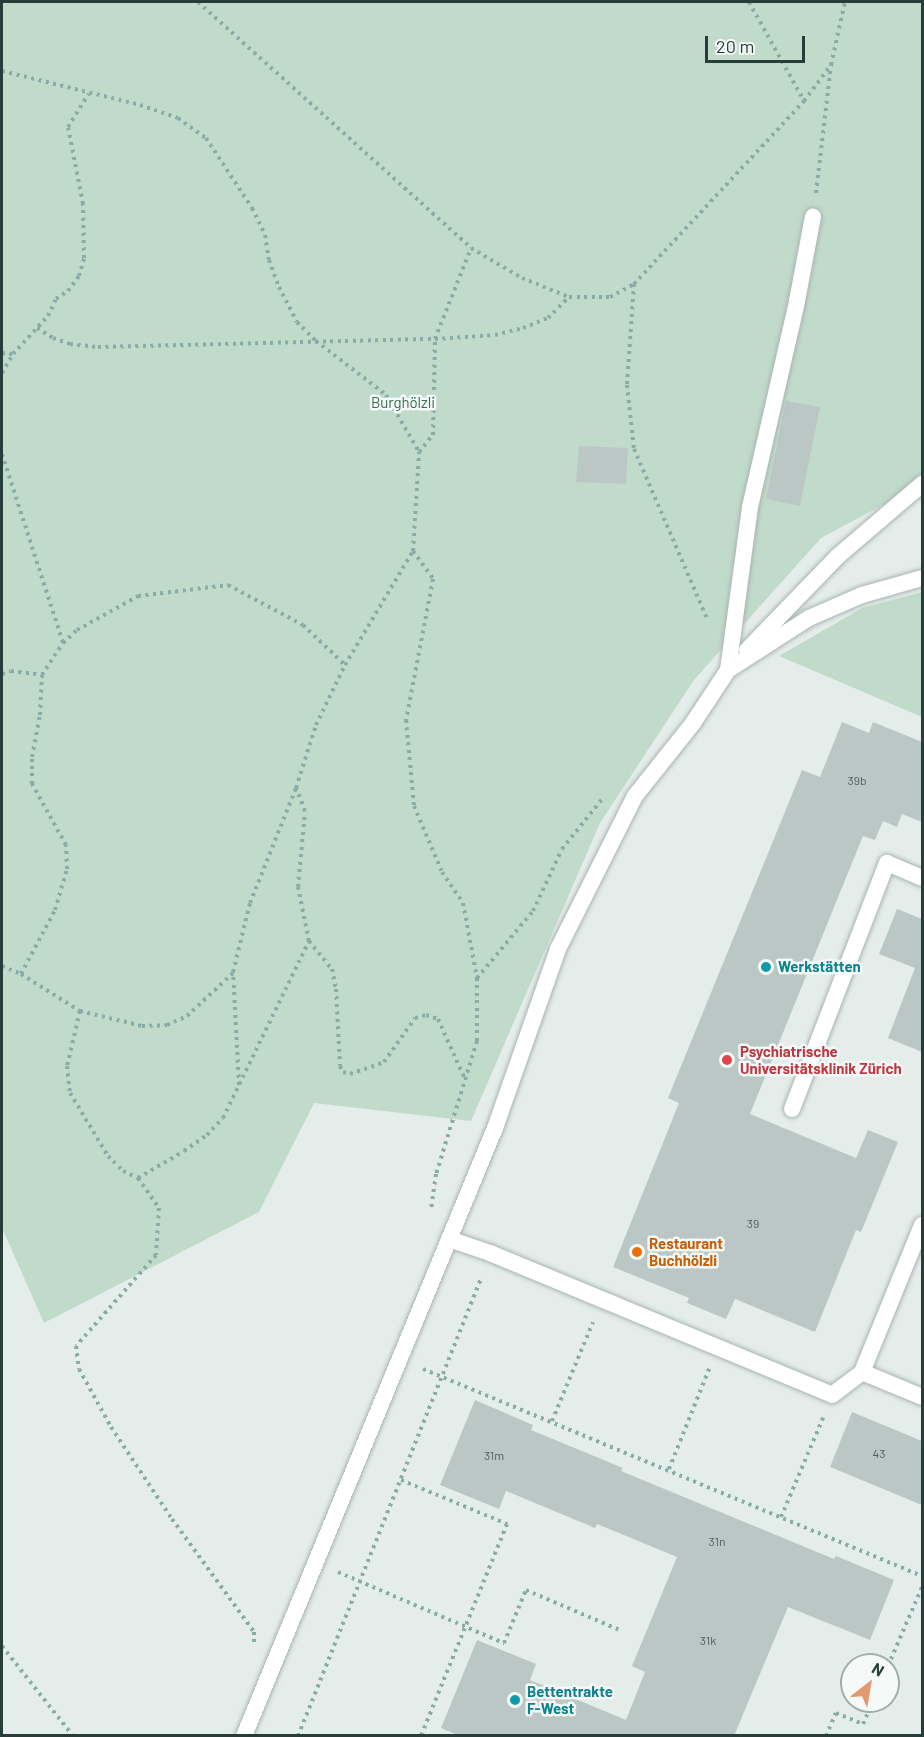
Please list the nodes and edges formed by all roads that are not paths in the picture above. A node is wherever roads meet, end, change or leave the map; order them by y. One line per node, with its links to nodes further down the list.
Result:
1 (813, 216): 4 (lane)
2 (922, 484): 4 (lane)
3 (922, 578): 4 (lane)
4 (728, 670): 8 (lane)
5 (922, 878): 6 (lane)
6 (792, 1109)
7 (922, 1225): 9 (lane)
8 (449, 1239): 9 (lane); 11 (lane)
9 (862, 1372): 10 (lane)
10 (922, 1397)
11 (244, 1736)

